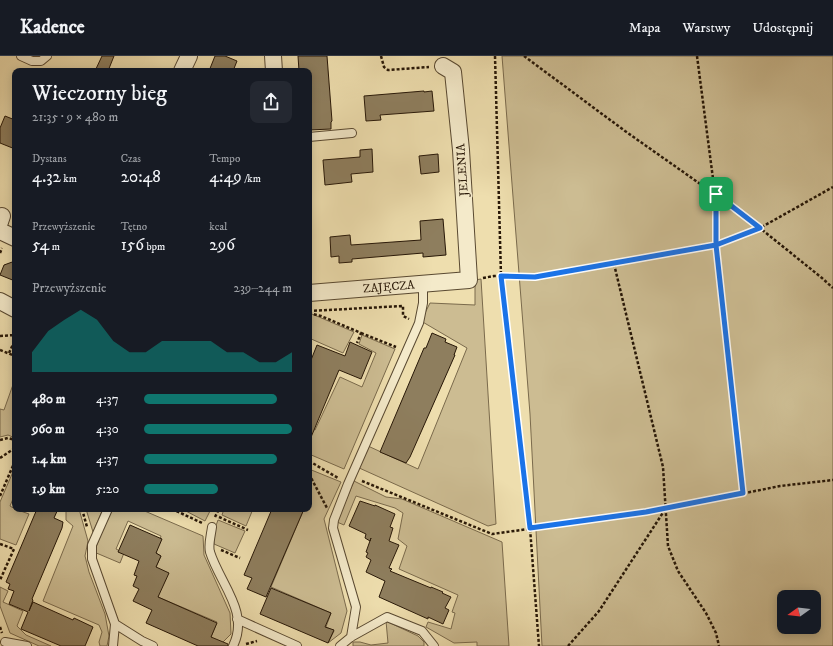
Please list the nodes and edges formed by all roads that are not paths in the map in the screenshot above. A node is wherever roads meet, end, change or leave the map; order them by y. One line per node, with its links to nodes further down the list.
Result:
1 (21, 56): 2 (lane)
2 (47, 56)
3 (188, 56): 6 (street)
4 (273, 56): 7 (street)
5 (443, 66): 12 (street, JELENIA)
6 (183, 68)
7 (274, 68)
8 (352, 132): 9 (lane)
9 (312, 137)
10 (1, 223): 11 (street)
11 (12, 235)
12 (469, 280): 13 (street, ZAJĘCZA)
13 (423, 284): 14 (street, ZAJĘCZA); 21 (lane)
14 (312, 293)
15 (0, 301): 16 (street)
16 (12, 307)
17 (107, 512): 20 (lane)
18 (212, 528): 19 (lane)
19 (238, 619): 26 (lane); 27 (lane)
20 (115, 624): 24 (lane); 25 (lane)
21 (352, 637): 28 (lane); 29 (lane)
22 (5, 642): 23 (lane)
23 (27, 646)
24 (113, 646)
25 (153, 646)
26 (233, 646)
27 (297, 646)
28 (340, 646)
29 (434, 646)

